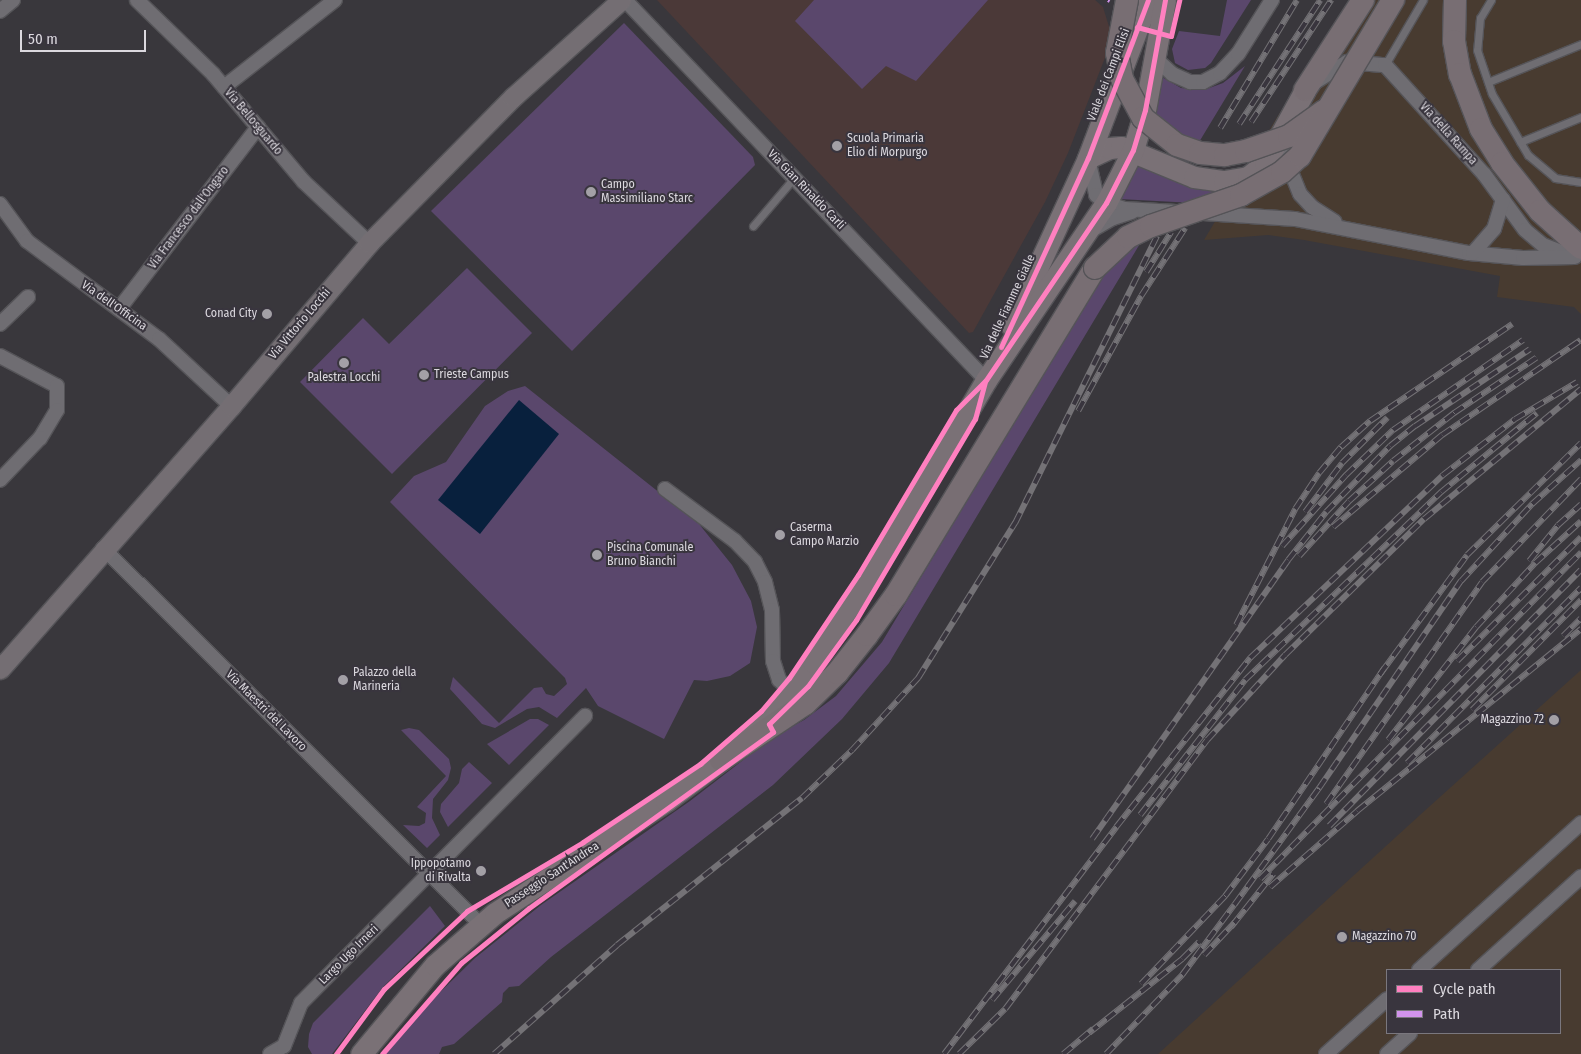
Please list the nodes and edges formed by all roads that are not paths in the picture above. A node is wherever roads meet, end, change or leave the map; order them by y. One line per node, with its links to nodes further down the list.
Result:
1 (13, 0): 14 (street)
2 (137, 0): 19 (street, Via Bellosguardo)
3 (335, 0): 19 (street)
4 (621, 0): 37 (main road, Via Vittorio Locchi)
5 (625, 0): 28 (street, Via Gian Rinaldo Carli)
6 (1272, 0): 16 (street)
7 (1393, 0): 21 (highway, bridge)
8 (1422, 0): 17 (lane)
9 (1455, 0): 39 (highway)
10 (1498, 0): 12 (lane)
11 (1144, 1): 16 (main road); 21 (highway, bridge); 27 (main road, Viale dei Campi Elisi)
12 (1490, 2): 18 (lane)
13 (1359, 7): 20 (highway)
14 (0, 11)
15 (1581, 44): 18 (lane)
16 (1154, 58): 26 (main road)
17 (1385, 65): 20 (street); 30 (street, Via della Rampa)
18 (1488, 82): 25 (lane)
19 (224, 86): 23 (street, Via Bellosguardo)
20 (1305, 90): 24 (main road)
21 (1333, 104): 52 (highway, bridge)
22 (1581, 117): 25 (lane)
23 (258, 127): 37 (street, Via Bellosguardo); 41 (street, Via Francesco dall'Ongaro)
24 (1283, 131): 26 (main road); 35 (street)
25 (1520, 142): 29 (lane)
26 (1133, 150): 27 (main road); 31 (main road, Via delle Fiamme Gialle)
27 (1088, 158): 31 (street); 44 (main road, Via delle Fiamme Gialle)
28 (794, 178): 34 (lane); 44 (street, Via Gian Rinaldo Carli)
29 (1581, 182)
30 (1502, 199): 38 (street); 39 (street, Via della Rampa)
31 (1106, 203): 33 (street); 36 (main road, Via delle Fiamme Gialle)
32 (0, 204): 41 (street, Via dell'Officina)
33 (1140, 211): 35 (street); 36 (street)
34 (753, 226)
35 (1346, 227): 38 (street)
36 (1086, 235): 44 (main road, Via delle Fiamme Gialle)
37 (369, 243): 45 (main road, Via Vittorio Locchi)
38 (1473, 253): 39 (street)
39 (1579, 254)
40 (28, 297): 42 (street)
41 (119, 309): 45 (street, Via dell'Officina)
42 (0, 324)
43 (0, 356): 46 (street)
44 (986, 380): 50 (main road, Via delle Fiamme Gialle)
45 (231, 406): 48 (main road, Via Vittorio Locchi)
46 (0, 480)
47 (665, 489): 50 (street)
48 (103, 548): 49 (main road, Via Vittorio Locchi); 54 (street, Via Maestri del Lavoro)
49 (0, 668)
50 (791, 691): 52 (main road, Via delle Fiamme Gialle)
51 (585, 716): 54 (street, Largo Ugo Irneri)
52 (721, 760): 56 (main road, Passeggio Sant'Andrea)
53 (1581, 823): 57 (street)
54 (430, 873): 56 (street); 61 (street, Largo Ugo Irneri)
55 (1581, 877): 58 (street)
56 (481, 925): 63 (main road, Passeggio Sant'Andrea)
57 (1419, 969)
58 (1479, 969)
59 (1386, 1000): 64 (street)
60 (1409, 1034): 65 (street)
61 (288, 1050): 62 (street, Largo Ugo Irneri)
62 (270, 1054)
63 (361, 1054)
64 (1326, 1054)
65 (1387, 1054)

